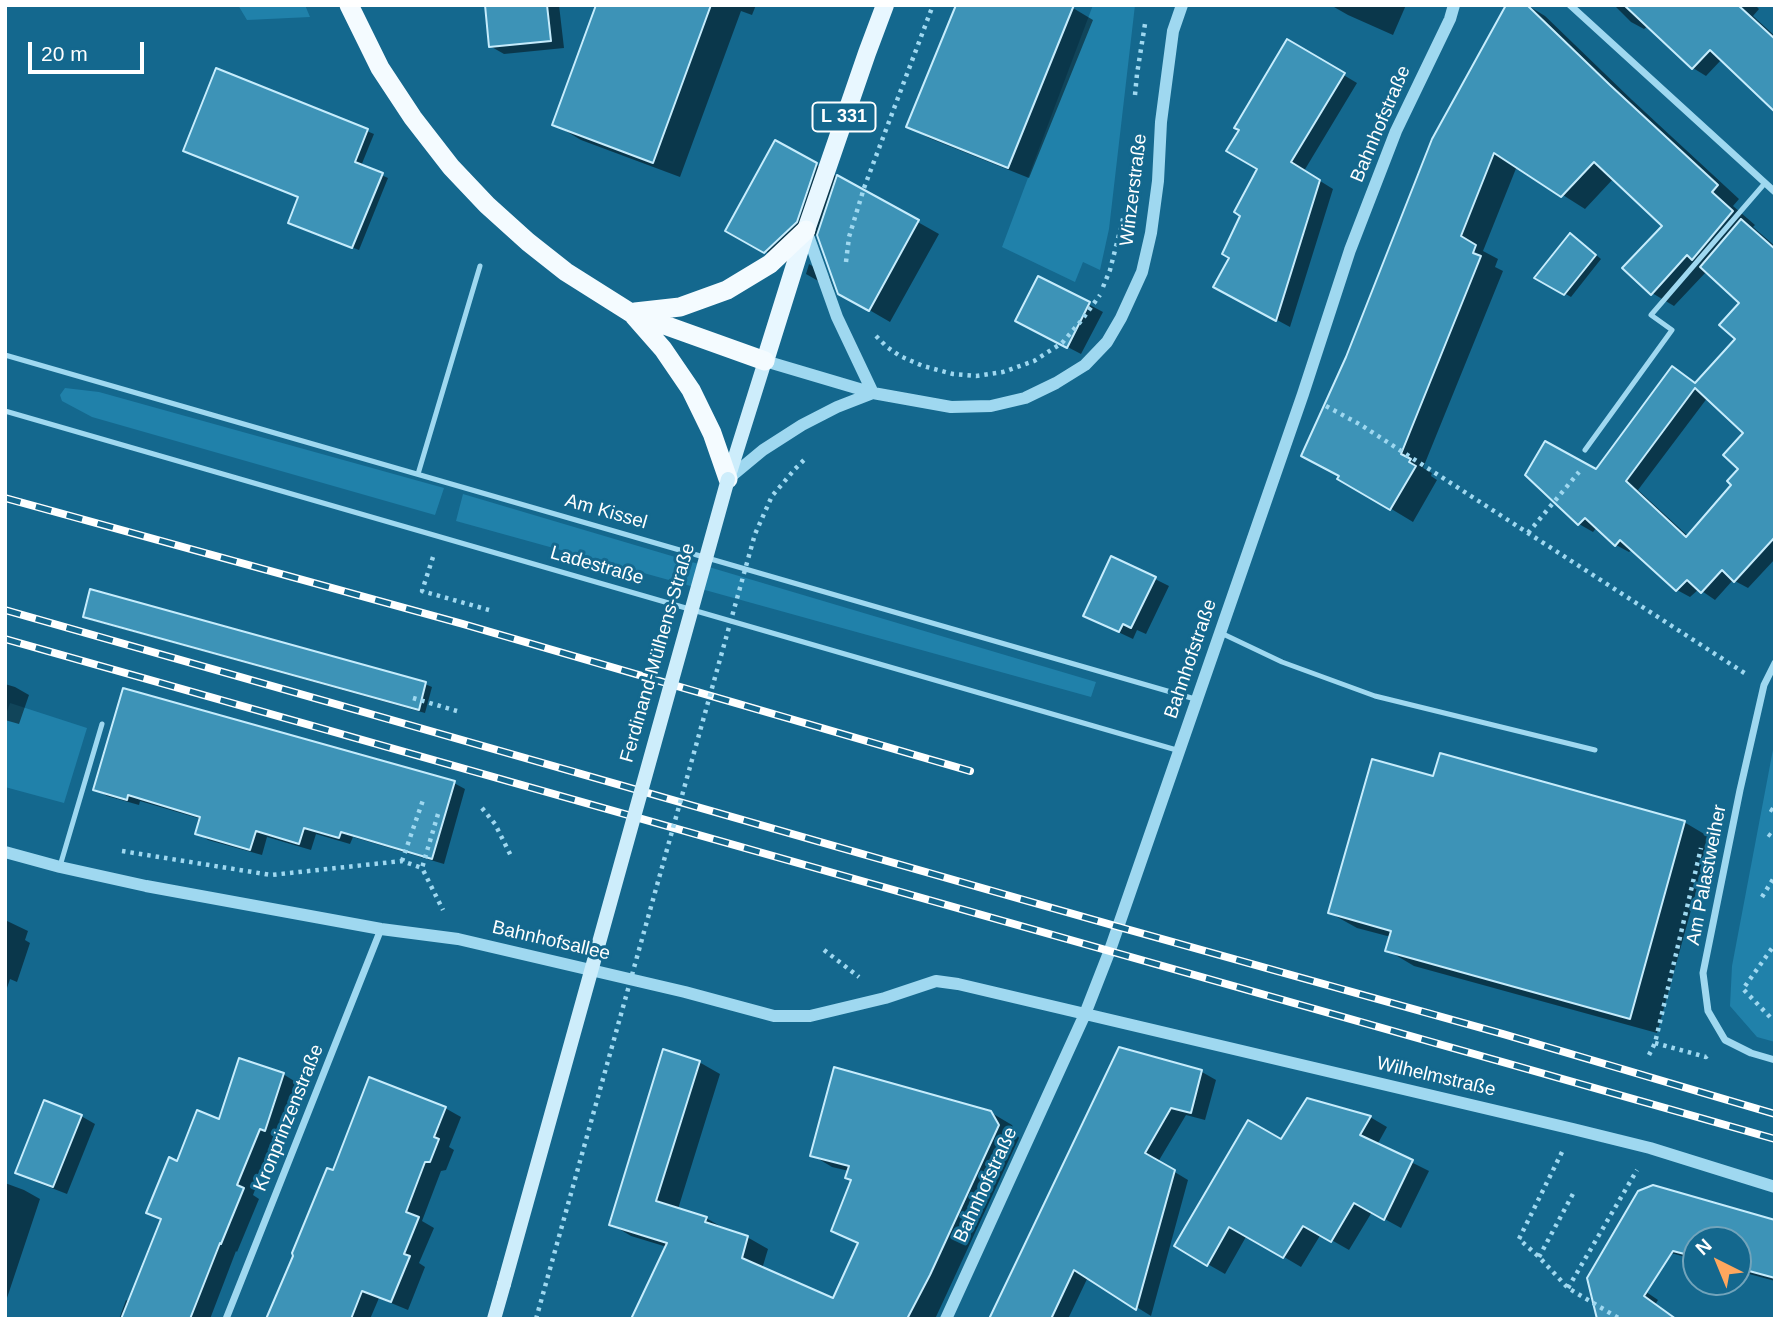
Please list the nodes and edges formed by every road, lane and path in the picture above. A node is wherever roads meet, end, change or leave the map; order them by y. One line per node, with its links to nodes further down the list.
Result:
1 (349, 5): 13 (highway)
2 (885, 5): 10 (main road, Ferdinand-Mülhens-Straße / L 331)
3 (933, 5): 12 (path)
4 (1182, 5): 17 (street, Winzerstraße)
5 (1454, 5): 18 (street, Bahnhofstraße)
6 (1570, 5): 7 (street)
7 (1765, 183): 8 (street); 20 (lane)
8 (1775, 192)
9 (1125, 205): 14 (path)
10 (806, 230): 13 (highway); 16 (main road, Ferdinand-Mülhens-Straße / L 331); 17 (street)
11 (480, 266): 22 (lane)
12 (846, 271)
13 (631, 313): 16 (highway); 23 (highway)
14 (873, 333)
15 (5, 355): 22 (lane, Am Kissel)
16 (765, 361): 17 (street, Winzerstraße); 23 (main road, Ferdinand-Mülhens-Straße / L 331)
17 (873, 393): 23 (street)
18 (1303, 394): 24 (path); 27 (street, Bahnhofstraße)
19 (5, 411): 25 (lane, Ladestraße)
20 (1585, 450): 24 (path)
21 (806, 458): 69 (path, bridge)
22 (418, 474): 31 (lane, Am Kissel)
23 (728, 480): 68 (main road, Ferdinand-Mülhens-Straße / L 331, bridge)
24 (1528, 533): 29 (path)
25 (439, 537): 26 (path); 35 (lane, Ladestraße)
26 (489, 610)
27 (1221, 633): 31 (street, Bahnhofstraße); 34 (lane)
28 (1775, 663): 29 (street, Am Palastweiher)
29 (1764, 685): 60 (street, Am Palastweiher)
30 (413, 698): 32 (path)
31 (1198, 700): 35 (street, Bahnhofstraße)
32 (457, 711)
33 (102, 724): 46 (lane)
34 (1595, 750)
35 (1180, 751): 55 (street, Bahnhofstraße)
36 (423, 800): 45 (path)
37 (482, 808): 44 (path)
38 (438, 814): 47 (path)
39 (1768, 834): 40 (path)
40 (1775, 839)
41 (1702, 845): 57 (path)
42 (122, 851): 45 (path)
43 (5, 852): 46 (street, Bahnhofsallee)
44 (511, 856)
45 (402, 861): 47 (path)
46 (60, 867): 50 (street, Bahnhofsallee)
47 (422, 867): 51 (path)
48 (1775, 876): 49 (path)
49 (1762, 897)
50 (381, 929): 51 (street, Bahnhofsallee); 67 (street, Kronprinzenstraße)
51 (458, 939): 54 (street, Bahnhofsallee)
52 (1775, 944): 56 (path)
53 (824, 950): 54 (path)
54 (885, 998): 55 (street, Bahnhofsallee)
55 (1085, 1014): 61 (street, Wilhelmstraße); 70 (street, Bahnhofstraße)
56 (1770, 1017)
57 (1655, 1042): 58 (path); 59 (path)
58 (1649, 1055)
59 (1706, 1057)
60 (1775, 1060)
61 (1573, 1129): 62 (street, Wilhelmstraße); 65 (path)
62 (1650, 1148): 63 (street, Wilhelmstraße); 66 (path)
63 (1775, 1187)
64 (1575, 1190): 65 (path)
65 (1539, 1257): 66 (path)
66 (1568, 1288): 71 (path)
67 (226, 1319)
68 (494, 1319)
69 (536, 1319)
70 (946, 1319)
71 (1620, 1319)

